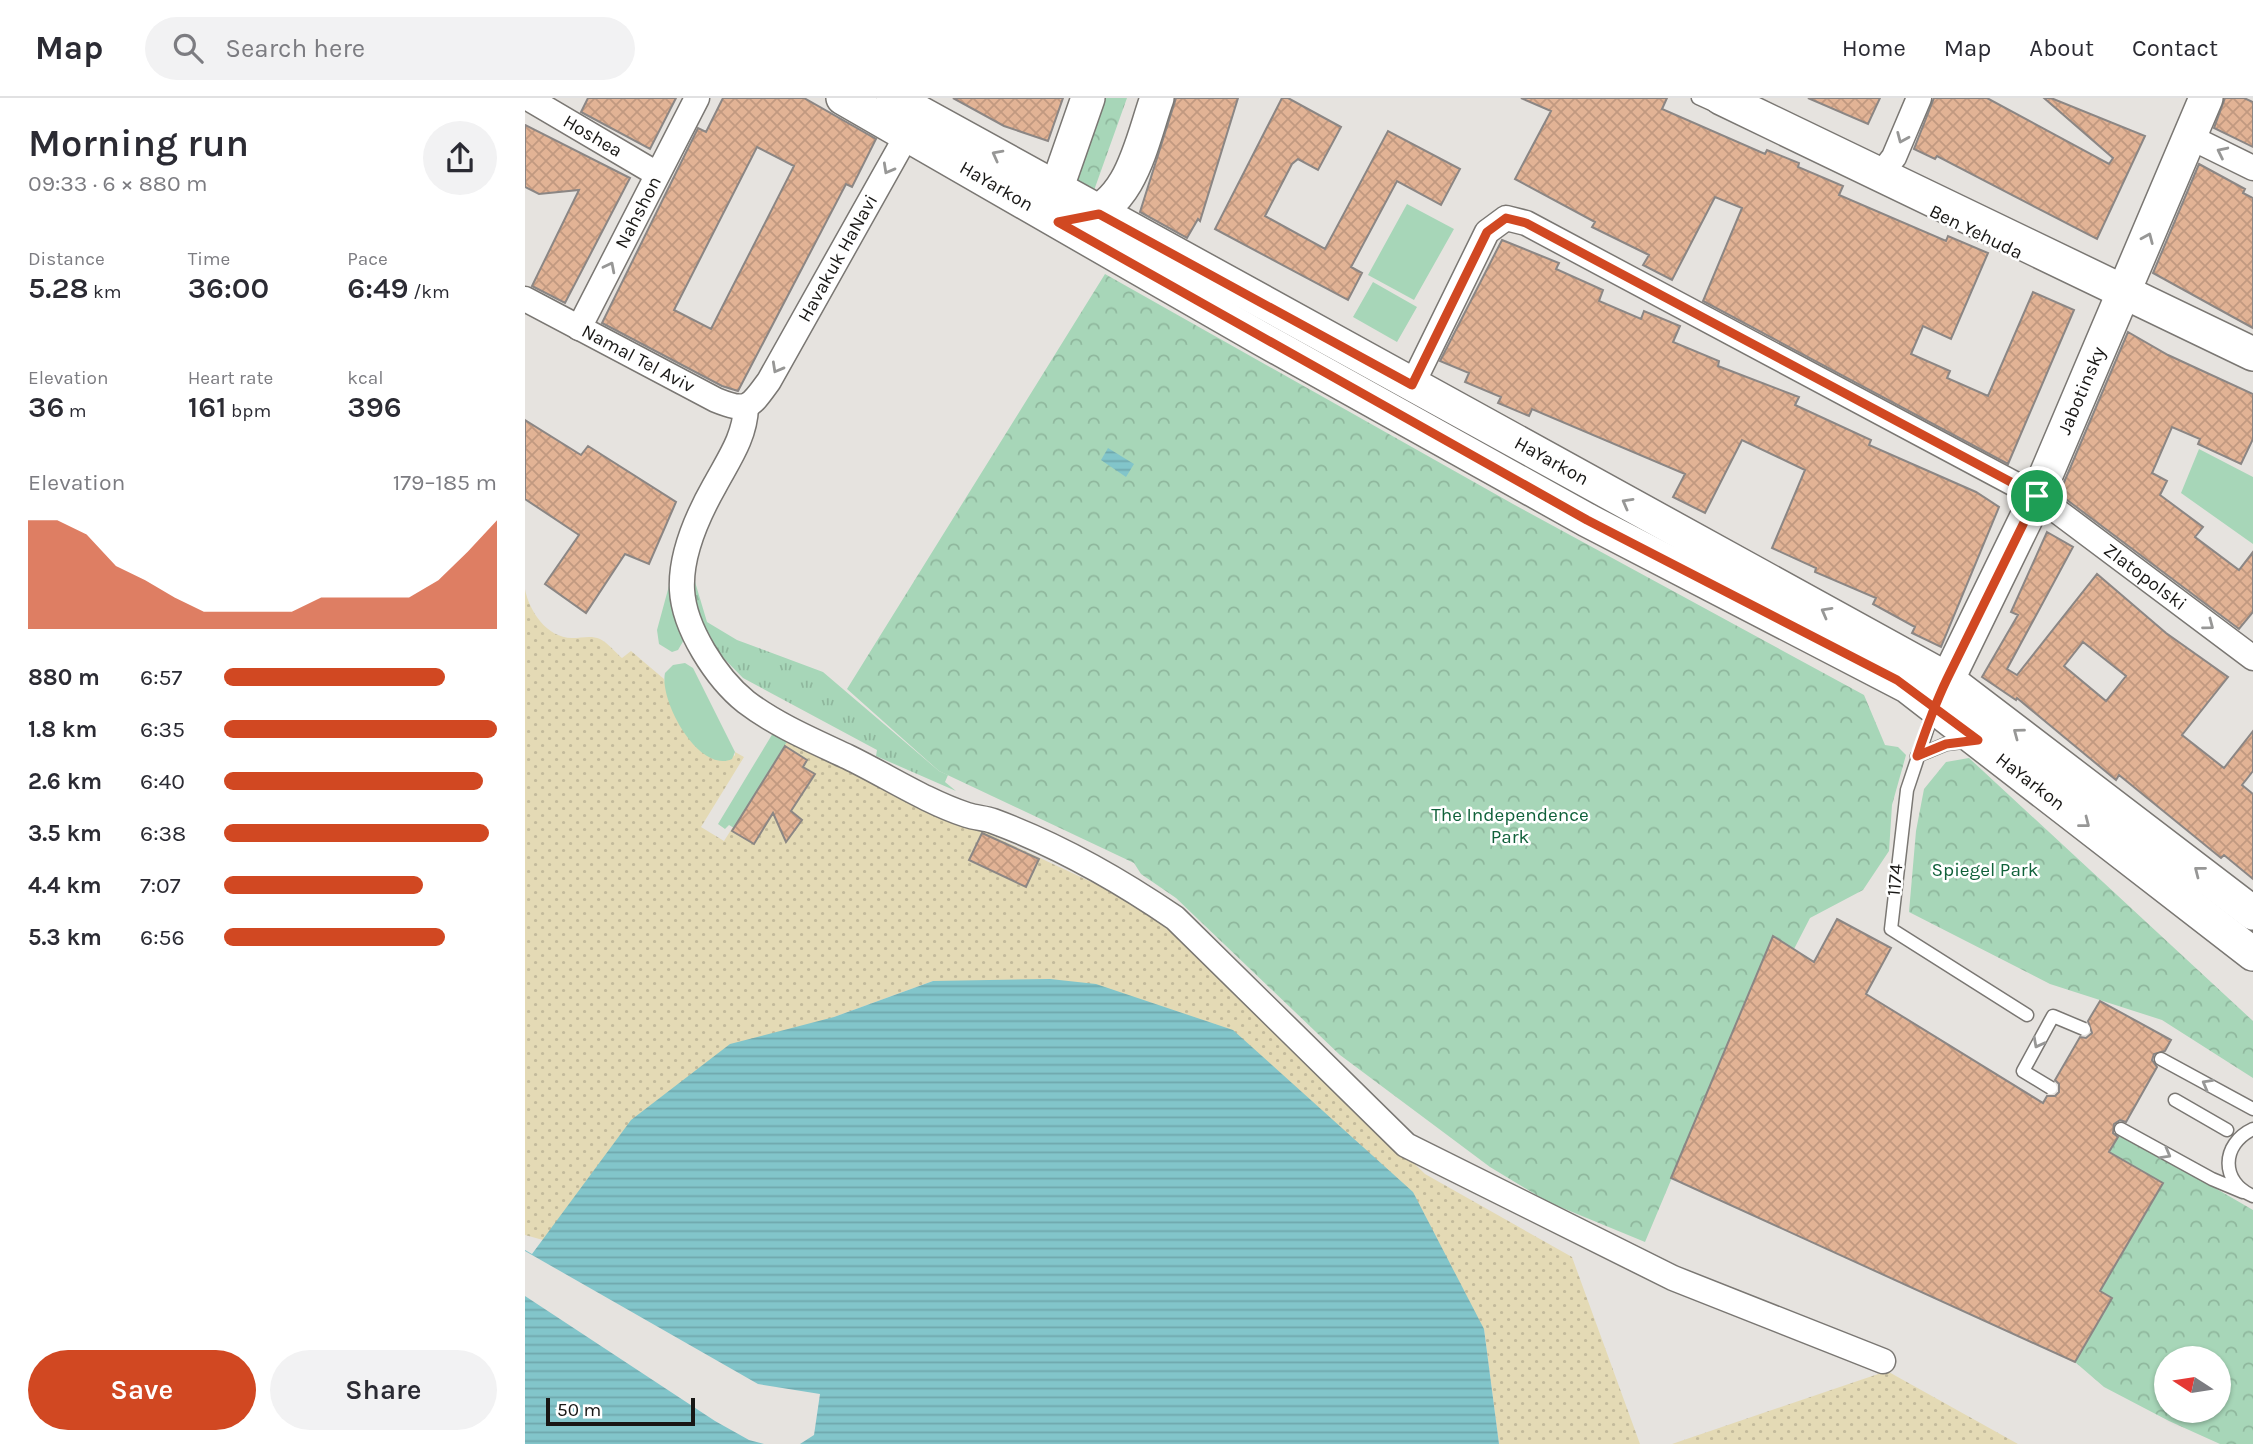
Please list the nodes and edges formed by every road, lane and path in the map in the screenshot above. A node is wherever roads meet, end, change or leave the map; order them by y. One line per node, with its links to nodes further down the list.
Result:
1 (528, 98): 15 (street, Hoshea)
2 (697, 98): 15 (street, Nahshon)
3 (843, 98): 11 (main road, HaYarkon)
4 (893, 98): 11 (main road, HaYarkon)
5 (1088, 98): 17 (main road)
6 (1157, 98): 13 (main road)
7 (1698, 98): 21 (lane, Ben Yehuda)
8 (1721, 98): 16 (main road, Ben Yehuda)
9 (1919, 98): 16 (street, one-way to 16)
10 (2206, 98): 12 (main road, Jabotinsky)
11 (919, 128): 17 (main road, HaYarkon, one-way to 11); 19 (main road, HaYarkon); 27 (street, Havakuk HaNavi, one-way to 27)
12 (2190, 137): 14 (street, one-way to 12); 21 (main road, Jabotinsky, one-way to 12)
13 (1133, 166): 18 (main road); 20 (main road)
14 (2253, 168)
15 (657, 174): 23 (street, Nahshon, one-way to 15)
16 (1880, 175): 21 (main road, Ben Yehuda)
17 (1057, 187): 18 (main road, HaYarkon); 19 (main road)
18 (1099, 214): 19 (main road); 20 (main road, HaYarkon)
19 (1058, 222): 30 (main road, HaYarkon)
20 (1148, 240): 26 (main road, HaYarkon)
21 (2123, 296): 24 (main road, Ben Yehuda); 25 (lane, Ben Yehuda); 28 (main road, Jabotinsky)
22 (525, 299): 23 (street, Namal Tel Aviv)
23 (579, 328): 27 (street, Namal Tel Aviv)
24 (2253, 354)
25 (2253, 368)
26 (1412, 385): 28 (street, Zlatopolski); 30 (main road, HaYarkon, one-way to 26)
27 (749, 406): 46 (street)
28 (2037, 496): 29 (street, Zlatopolski, one-way to 29); 30 (main road, Jabotinsky)
29 (2253, 658)
30 (1941, 692): 31 (main road, HaYarkon); 32 (lane, 1174); 33 (main road, HaYarkon, one-way to 30)
31 (1978, 740): 32 (lane); 34 (main road, HaYarkon, one-way to 34)
32 (1917, 756): 35 (lane, 1174)
33 (2253, 913)
34 (2253, 954)
35 (2027, 1015)
36 (2084, 1029): 38 (lane, one-way to 38, bridge)
37 (2161, 1059): 40 (lane, one-way to 37)
38 (2051, 1087)
39 (2175, 1100): 42 (lane)
40 (2253, 1109)
41 (2121, 1129): 45 (lane, one-way to 45)
42 (2227, 1129): 43 (lane); 44 (lane)
43 (2253, 1129): 44 (lane)
44 (2234, 1143): 45 (lane)
45 (2248, 1194)
46 (1883, 1361)

